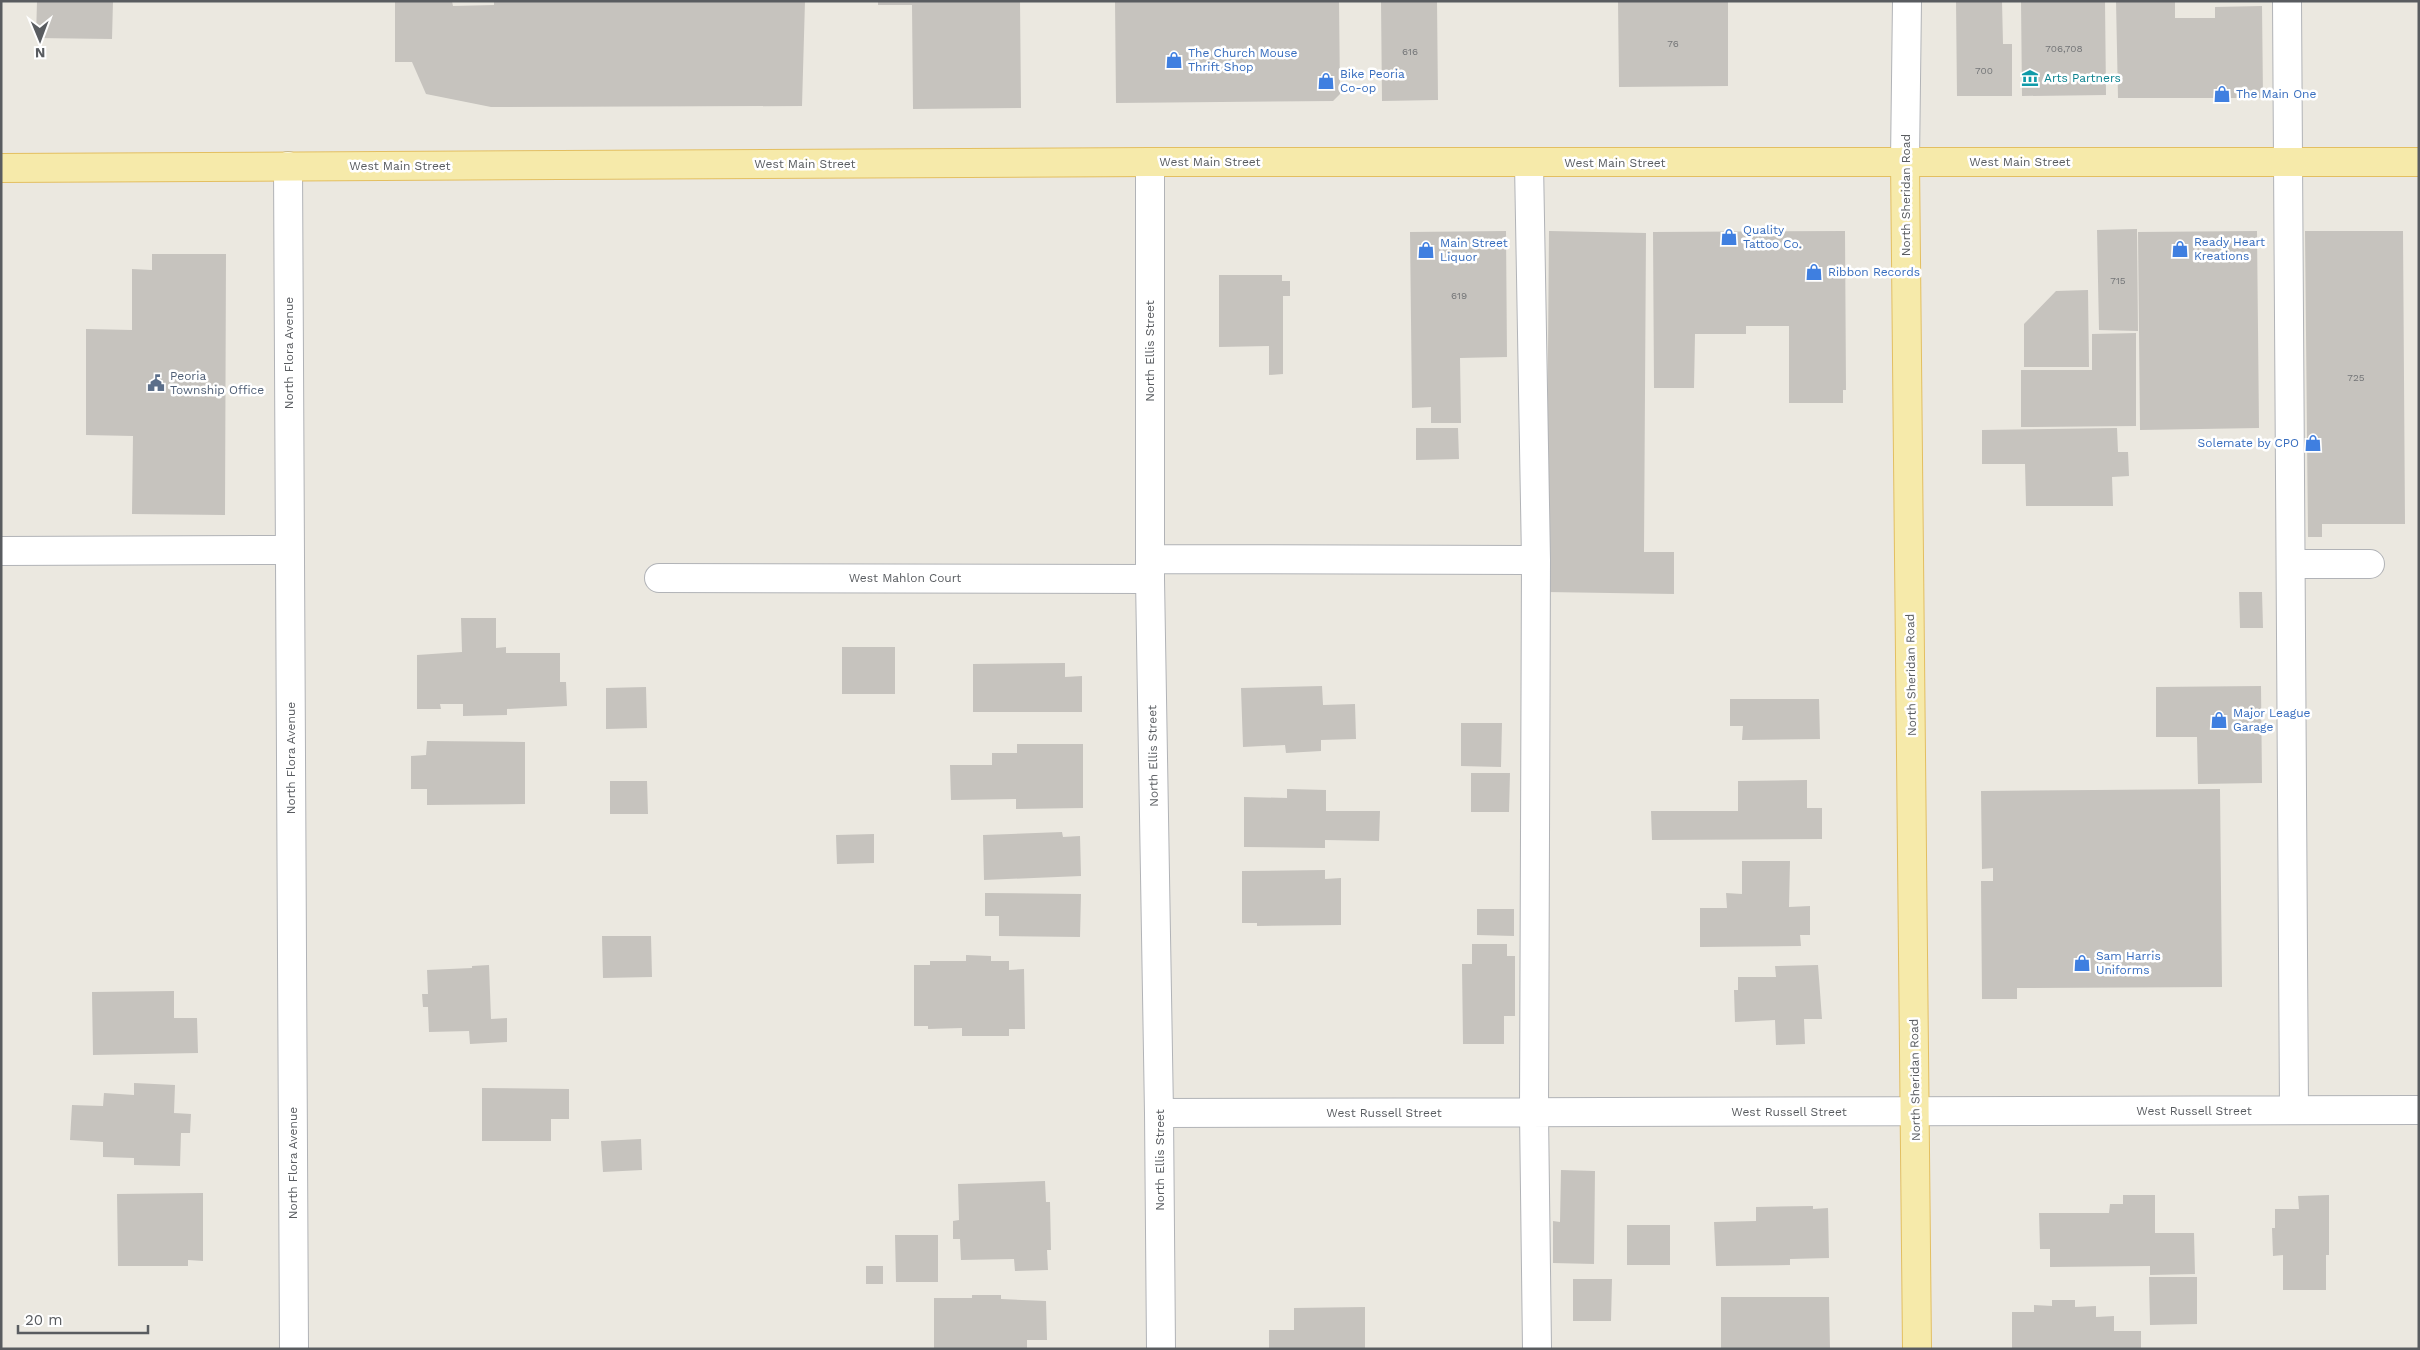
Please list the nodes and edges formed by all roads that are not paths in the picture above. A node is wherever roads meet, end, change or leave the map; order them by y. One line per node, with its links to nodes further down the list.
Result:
1 (1907, 1): 3 (street, North Sheridan Road)
2 (2287, 1): 7 (street)
3 (1906, 161): 6 (main road, West Main Street); 7 (main road, West Main Street); 19 (main road, North Sheridan Road)
4 (1150, 162): 6 (main road, West Main Street); 8 (main road, West Main Street); 15 (street, North Ellis Street)
5 (2419, 162): 7 (main road, West Main Street)
6 (1530, 163): 12 (street)
7 (2287, 163): 13 (street)
8 (288, 166): 9 (main road, West Main Street); 10 (street, North Flora Avenue)
9 (1, 168)
10 (290, 550): 11 (street); 22 (street, North Flora Avenue)
11 (1, 552)
12 (1536, 560): 15 (street, West Mahlon Court); 21 (street)
13 (2292, 564): 14 (street); 17 (street)
14 (2370, 564)
15 (1150, 569): 16 (street, West Mahlon Court); 20 (street, North Ellis Street)
16 (659, 578)
17 (2294, 1110): 18 (street, West Russell Street); 19 (street, West Russell Street)
18 (2419, 1110)
19 (1915, 1112): 21 (street, West Russell Street); 25 (main road, North Sheridan Road)
20 (1160, 1113): 21 (street, West Russell Street); 23 (street, North Ellis Street)
21 (1534, 1113): 24 (street)
22 (294, 1349)
23 (1161, 1349)
24 (1537, 1349)
25 (1917, 1349)

